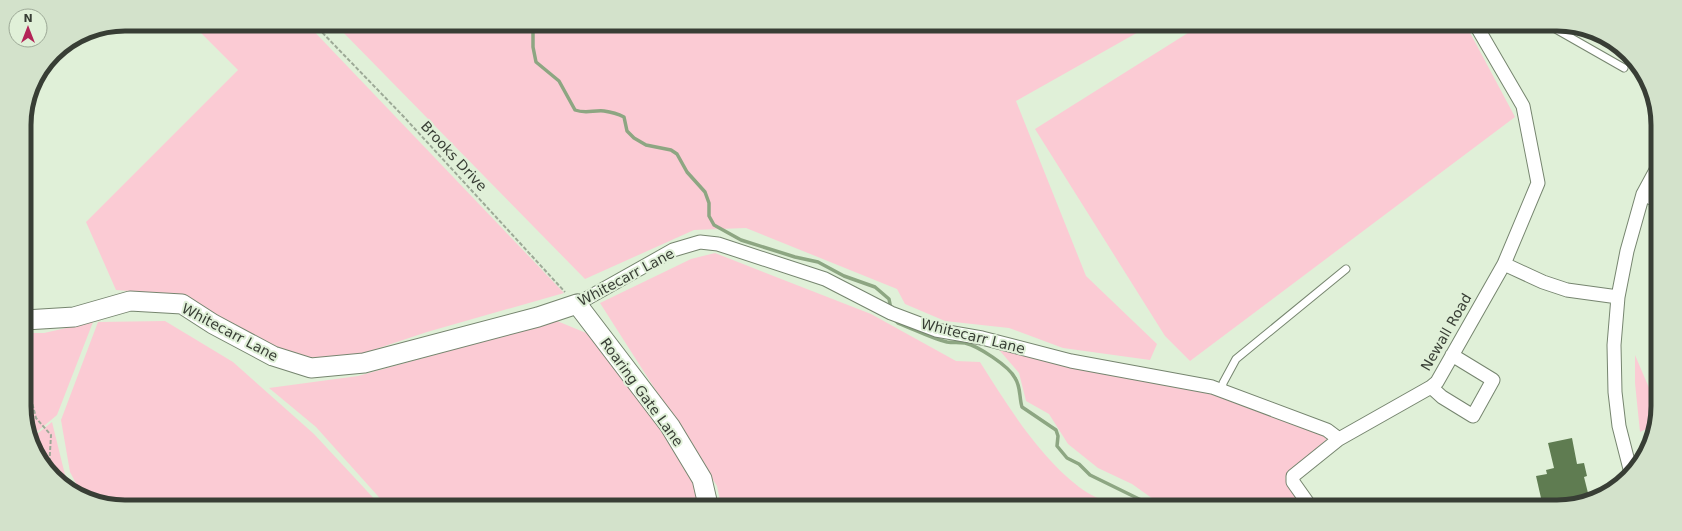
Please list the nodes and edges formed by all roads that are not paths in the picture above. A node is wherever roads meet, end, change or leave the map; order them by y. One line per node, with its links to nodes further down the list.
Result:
1 (1479, 31): 7 (street, Newall Road)
2 (1559, 31): 3 (lane)
3 (1624, 68)
4 (1651, 179): 5 (street)
5 (1643, 194): 6 (street); 9 (street)
6 (1651, 198)
7 (1504, 264): 9 (street); 12 (street, Newall Road)
8 (1346, 269): 14 (lane)
9 (1618, 298): 16 (street)
10 (577, 304): 11 (street, Whitecarr Lane); 14 (street, Whitecarr Lane); 17 (street, Roaring Gate Lane)
11 (31, 320)
12 (1452, 355): 13 (street, Newall Road); 13 (street)
13 (1431, 387): 15 (street, Newall Road)
14 (1222, 391): 15 (street, Whitecarr Lane)
15 (1339, 439): 18 (street, Newall Road)
16 (1629, 466)
17 (707, 500)
18 (1306, 500)

